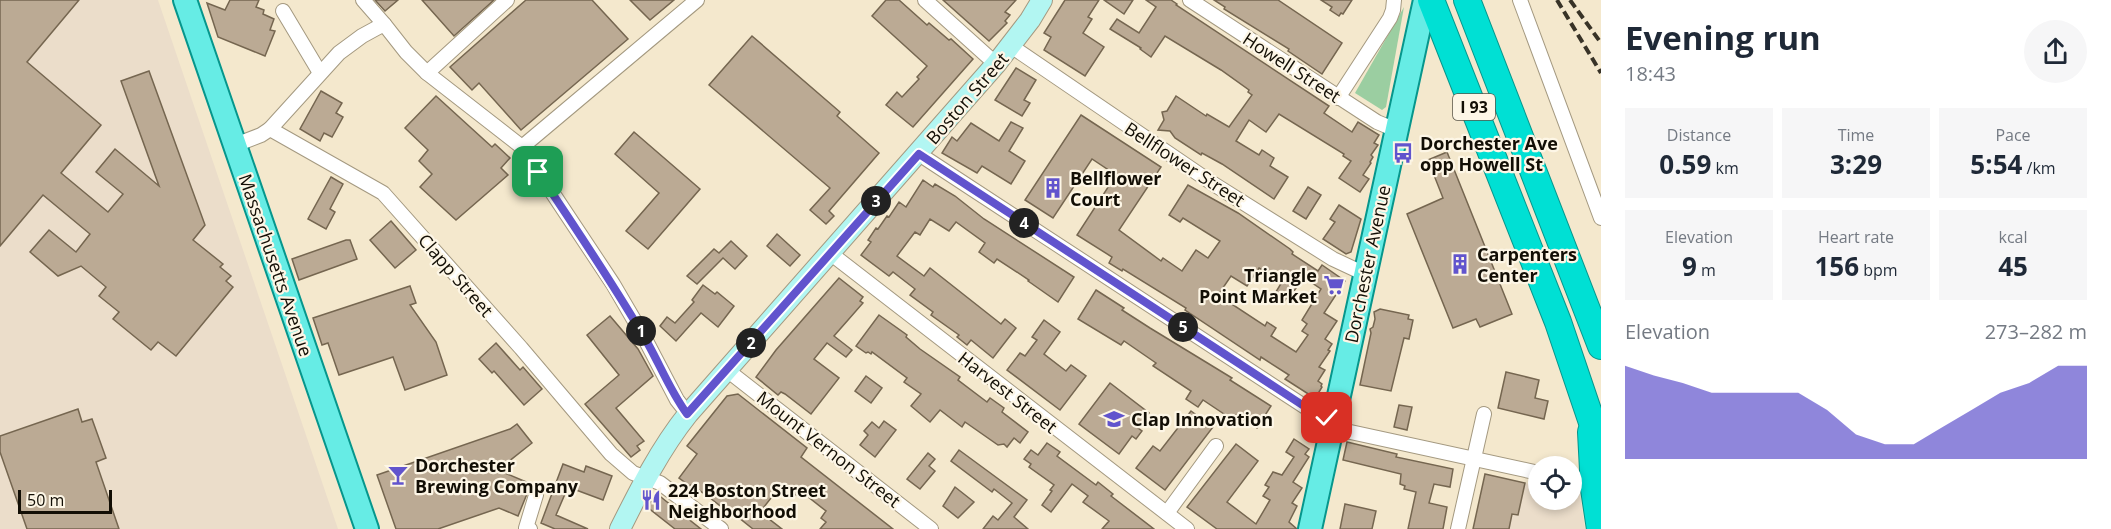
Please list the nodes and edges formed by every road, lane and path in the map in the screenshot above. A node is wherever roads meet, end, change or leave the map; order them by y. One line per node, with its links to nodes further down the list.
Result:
1 (184, 0): 21 (main road, Massachusetts Avenue)
2 (363, 0): 13 (street)
3 (507, 0): 17 (street)
4 (697, 0): 22 (street)
5 (925, 0): 15 (street)
6 (1042, 0): 14 (main road, Boston Street)
7 (1190, 0): 18 (street, Howell Street)
8 (1394, 0): 18 (street)
9 (1467, 0): 27 (highway, I 93)
10 (1520, 0): 24 (street)
11 (1425, 7): 20 (main road, Dorchester Avenue); 29 (highway, I 93)
12 (283, 11): 16 (street)
13 (384, 24): 16 (street); 17 (street)
14 (1011, 46): 15 (main road, Boston Street); 26 (street, Bellflower Street)
15 (996, 64): 23 (main road, Boston Street)
16 (320, 73): 19 (street)
17 (427, 73): 22 (street)
18 (1338, 98): 20 (street, Howell Street)
19 (270, 129): 21 (street); 37 (street, Clapp Street)
20 (1396, 130): 26 (main road, Dorchester Avenue)
21 (234, 145): 40 (main road, Massachusetts Avenue)
22 (522, 147): 30 (street)
23 (919, 154): 25 (main road, Boston Street); 32 (street)
24 (1601, 218)
25 (830, 253): 28 (main road, Boston Street); 39 (street, Harvest Street)
26 (1365, 274): 32 (main road, Dorchester Avenue)
27 (1601, 346)
28 (728, 370): 30 (main road, Boston Street); 44 (street, Mount Vernon Street)
29 (1589, 410): 34 (highway, I 93); 48 (highway)
30 (687, 414): 37 (main road, Boston Street)
31 (1484, 414): 35 (street)
32 (1333, 424): 35 (street); 46 (main road, Dorchester Avenue)
33 (1216, 446): 39 (street)
34 (1601, 449)
35 (1474, 459): 36 (street); 47 (street)
36 (1528, 471)
37 (645, 478): 42 (main road, Boston Street); 43 (street, Clapp Street)
38 (536, 495): 41 (street)
39 (1167, 513): 45 (street, Harvest Street)
40 (367, 529)
41 (530, 529)
42 (620, 529)
43 (721, 529)
44 (931, 529)
45 (1187, 529)
46 (1310, 529)
47 (1458, 529)
48 (1600, 529)

